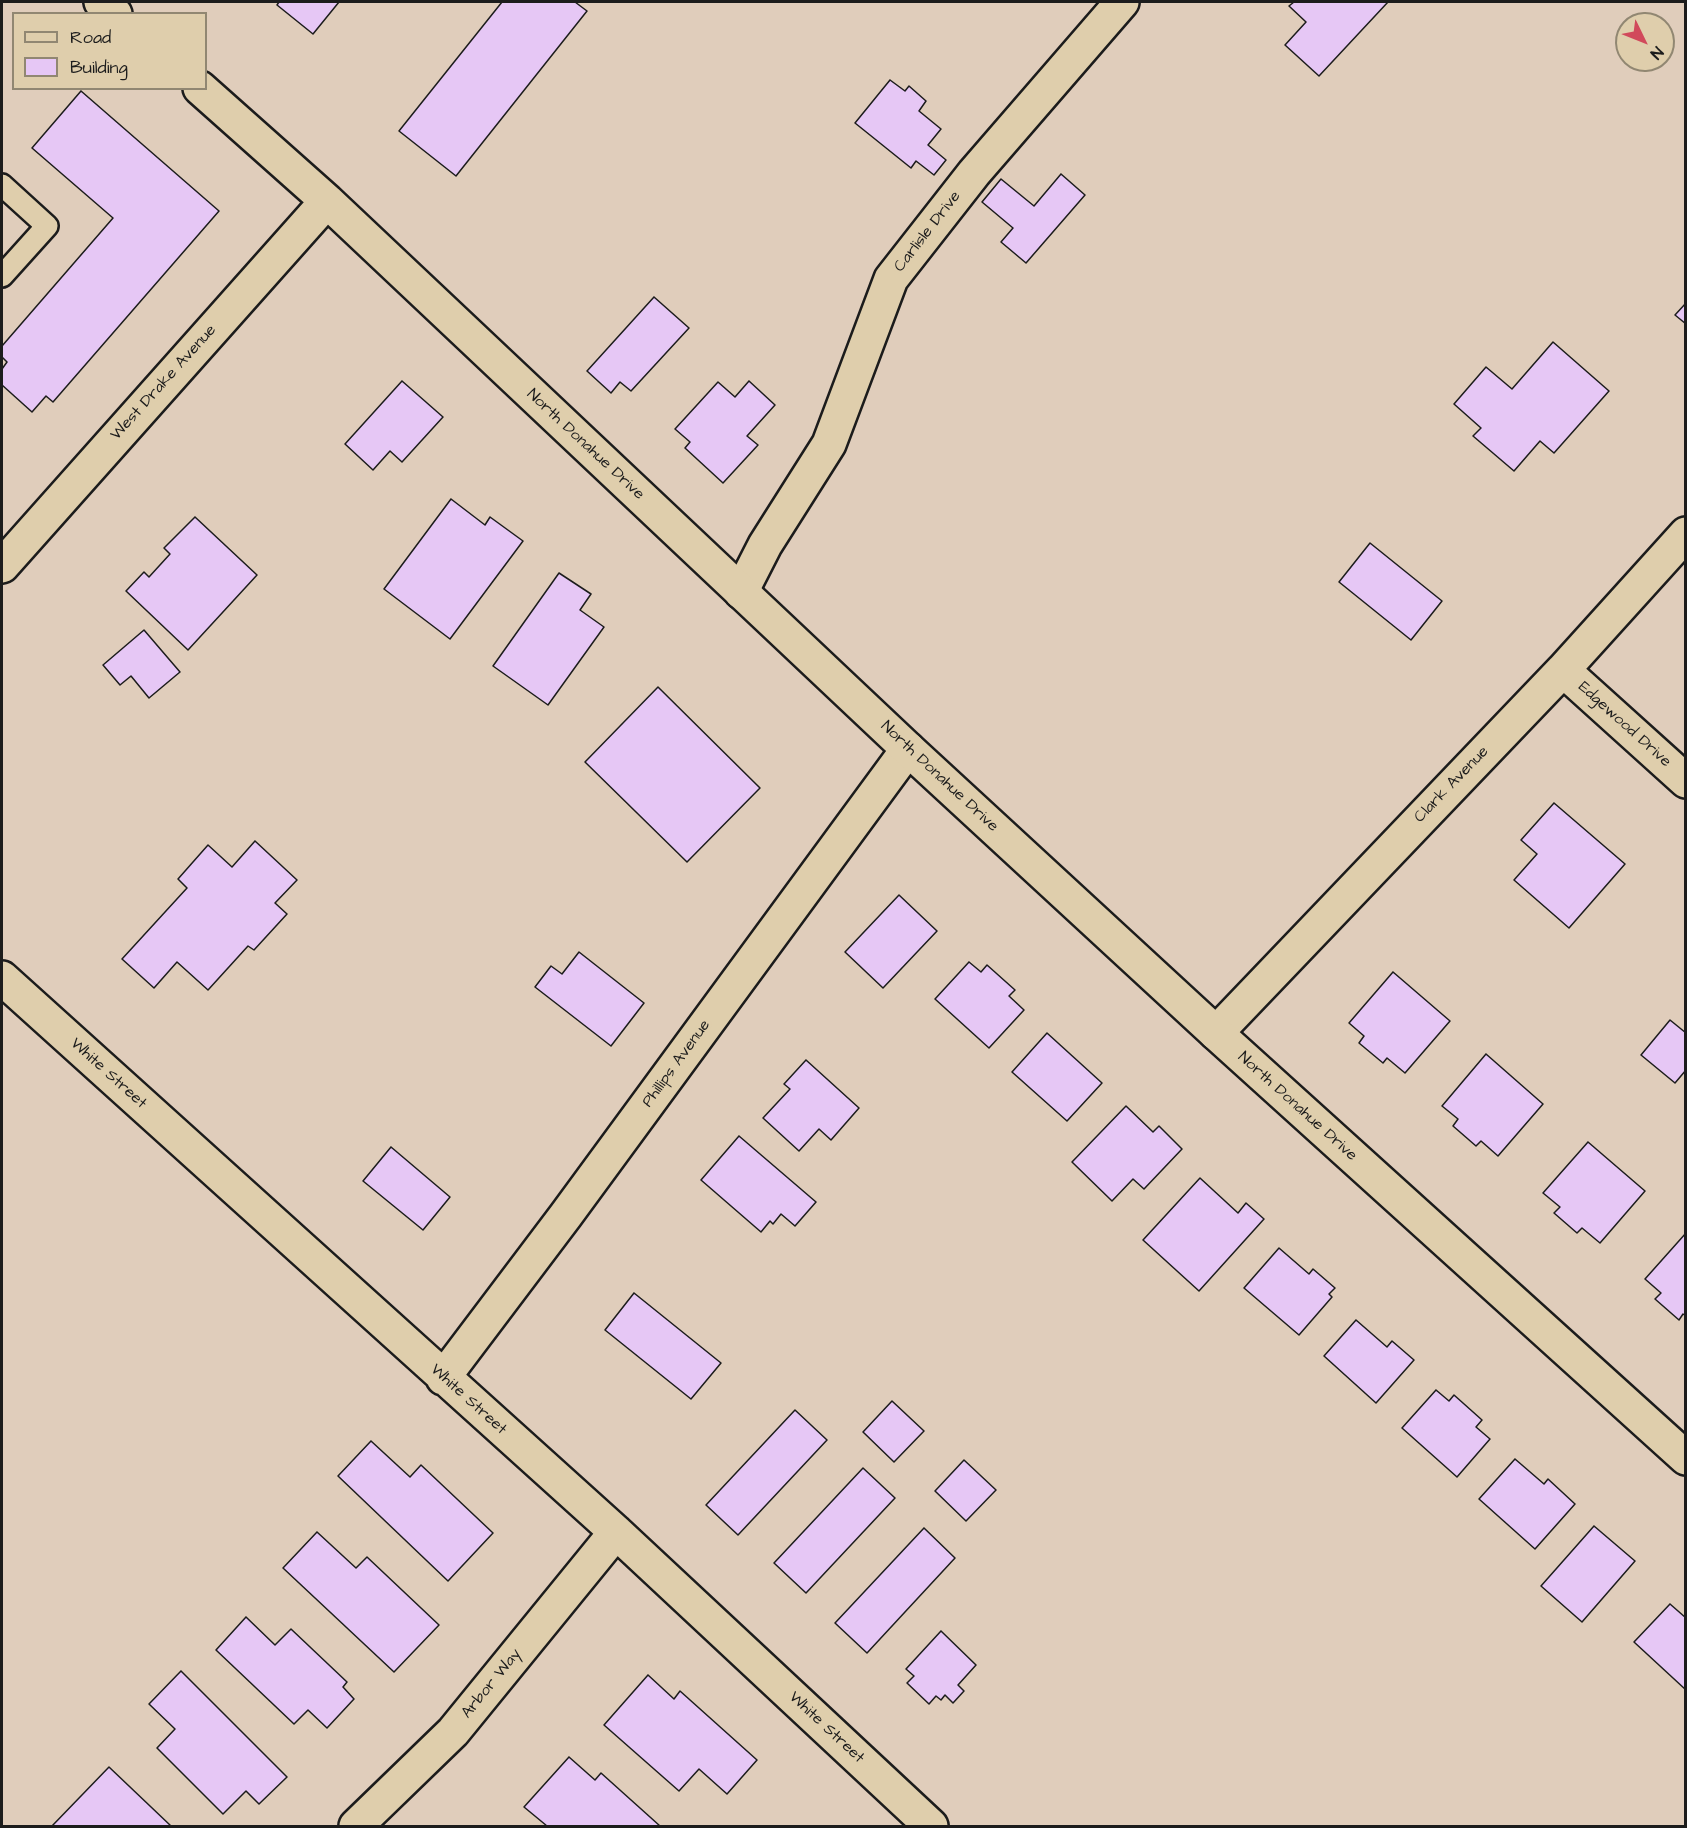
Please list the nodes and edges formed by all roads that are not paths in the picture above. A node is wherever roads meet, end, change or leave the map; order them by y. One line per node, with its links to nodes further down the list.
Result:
1 (101, 2): 3 (street)
2 (1122, 2): 10 (street, Carlisle Drive)
3 (113, 12)
4 (202, 90): 6 (street, North Donahue Drive)
5 (2, 185): 7 (lane)
6 (327, 201): 9 (street, West Drake Avenue); 10 (street, North Donahue Drive)
7 (2, 276)
8 (1686, 534): 11 (street, Clark Avenue)
9 (2, 566)
10 (741, 592): 12 (street, North Donahue Drive)
11 (1563, 670): 13 (street, Edgewood Drive); 15 (street, Clark Avenue)
12 (908, 749): 15 (street, North Donahue Drive); 16 (street, Phillips Avenue)
13 (1686, 781)
14 (2, 978): 16 (street, White Street)
15 (1216, 1033): 17 (street, North Donahue Drive)
16 (443, 1378): 18 (street, White Street)
17 (1686, 1458)
18 (616, 1532): 19 (street, Arbor Way); 20 (street, White Street)
19 (356, 1827)
20 (931, 1827)

